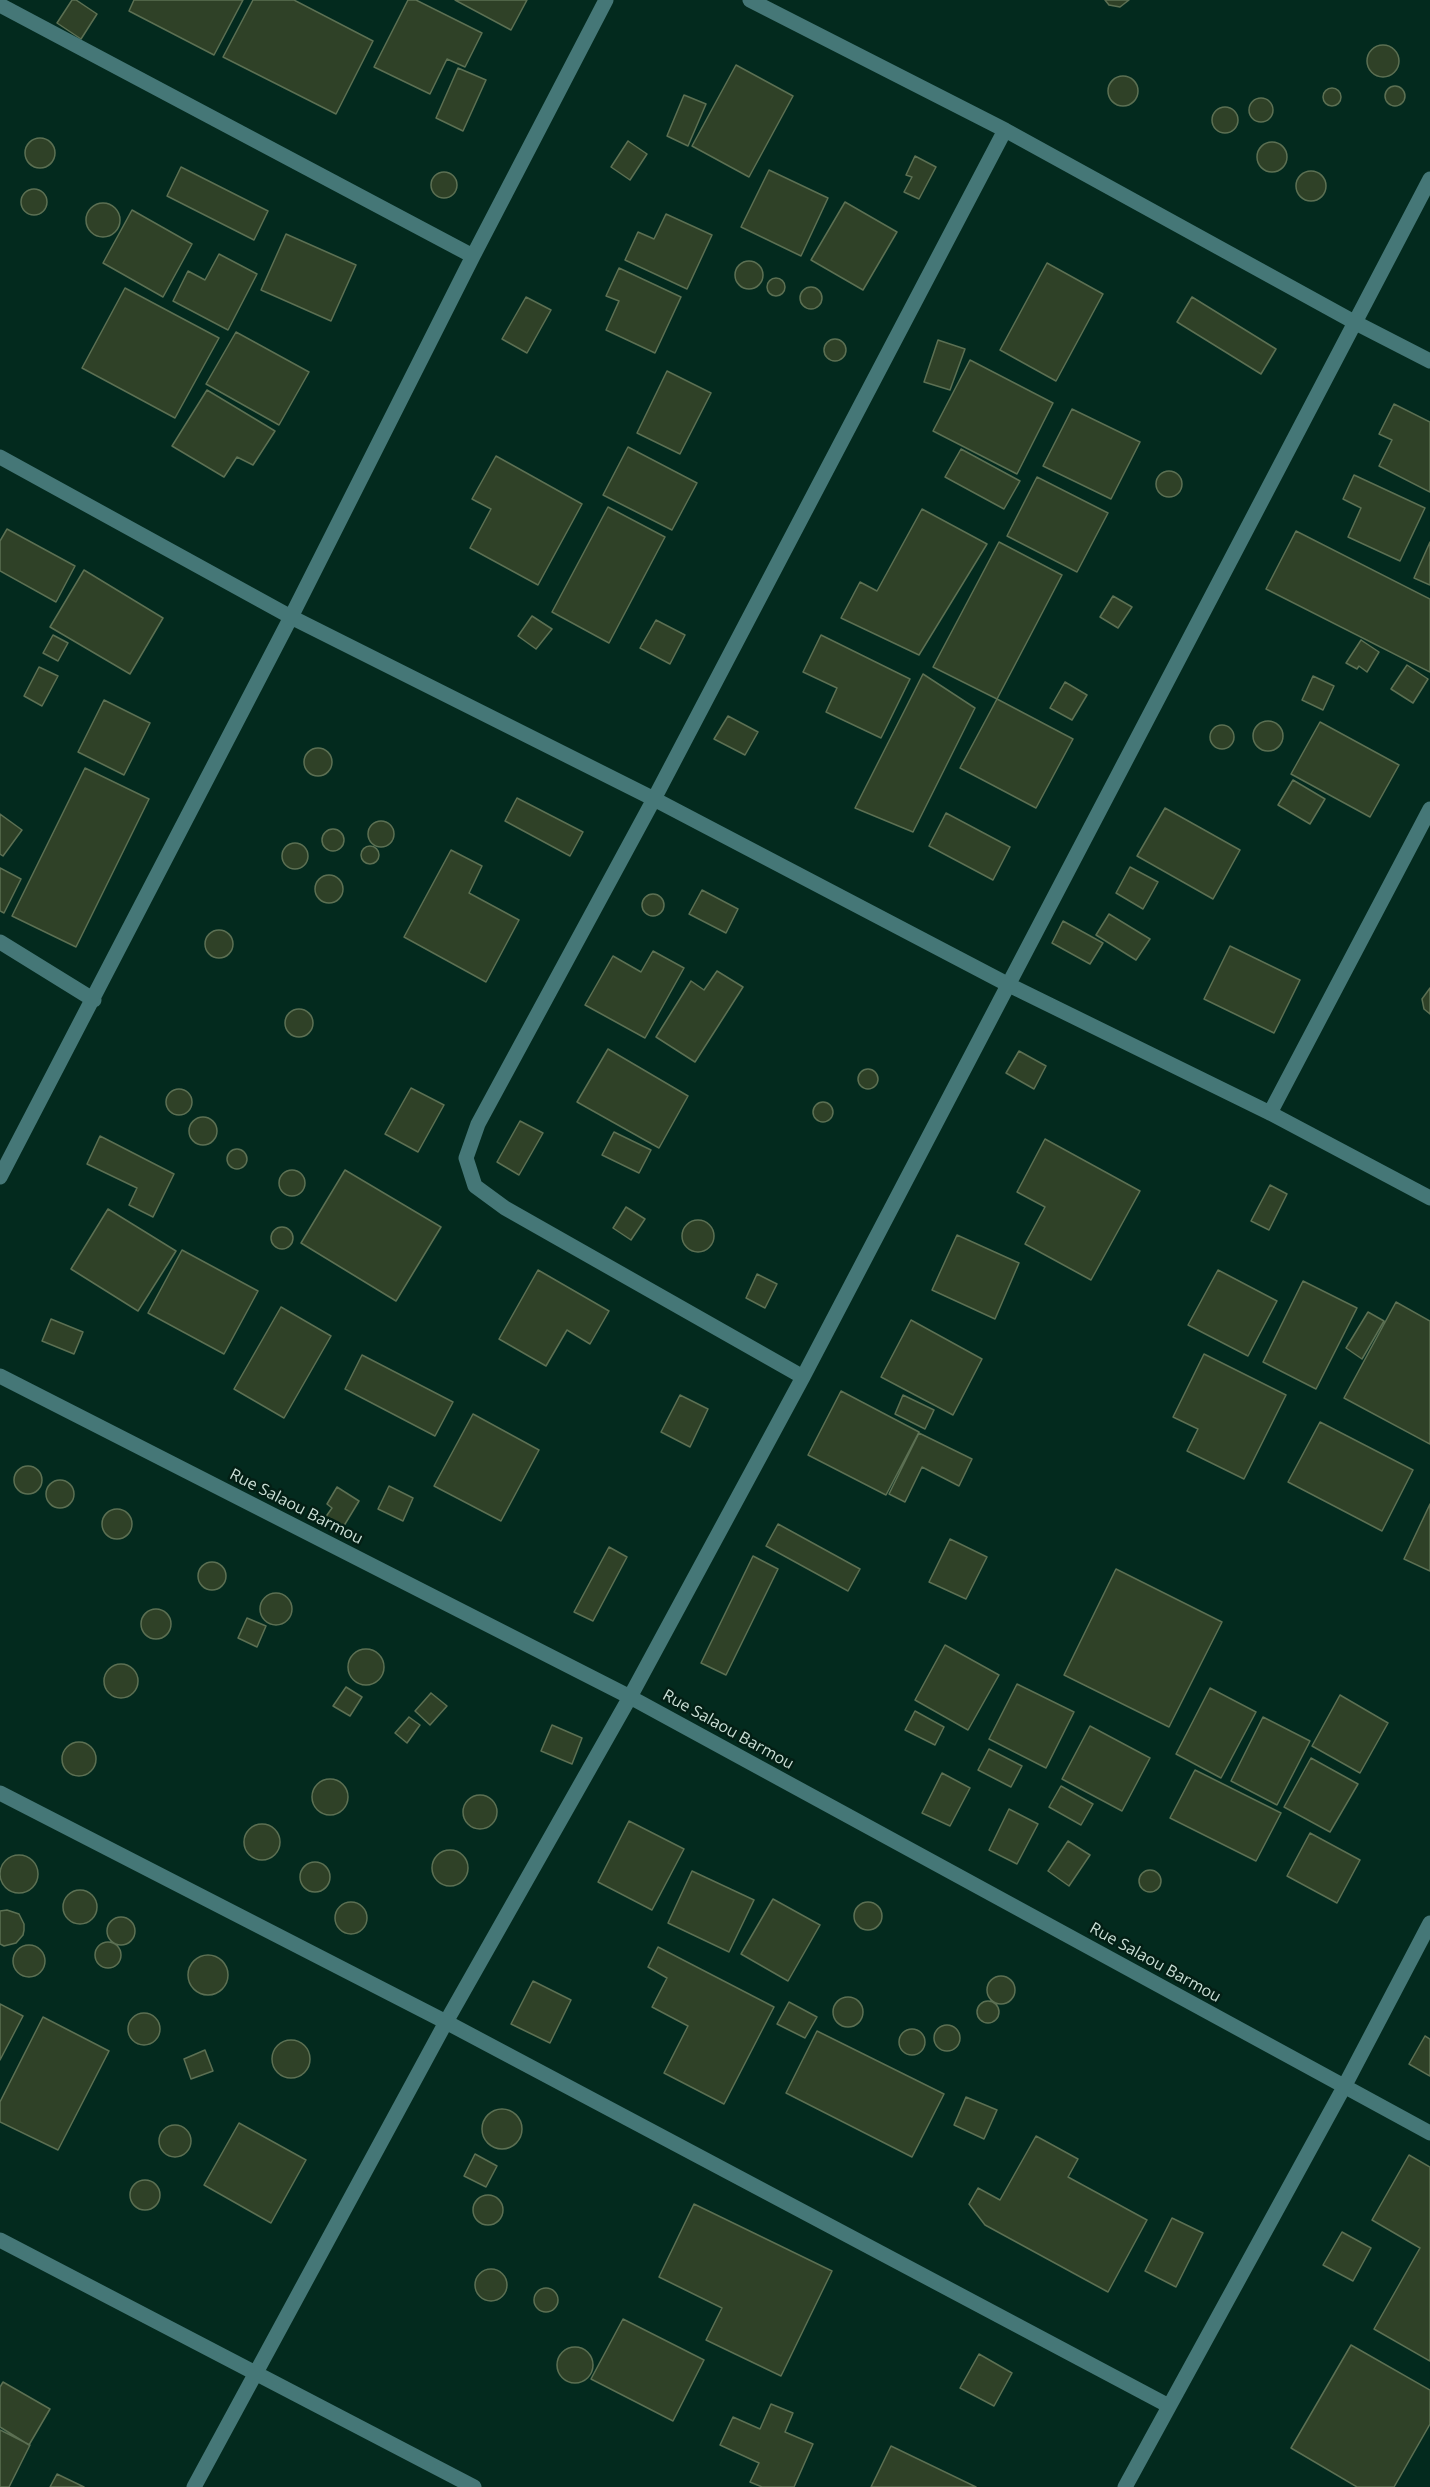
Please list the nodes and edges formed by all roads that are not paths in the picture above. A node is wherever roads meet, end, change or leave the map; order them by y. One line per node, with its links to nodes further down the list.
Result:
1 (606, 0): 6 (street)
2 (750, 0): 4 (street)
3 (0, 5): 6 (street)
4 (1005, 130): 7 (street); 11 (street)
5 (1430, 179): 7 (street)
6 (473, 256): 10 (street)
7 (1356, 323): 8 (street); 14 (street)
8 (1430, 361)
9 (0, 457): 10 (street)
10 (291, 617): 11 (street); 15 (street)
11 (654, 799): 14 (street); 20 (street)
12 (1430, 809): 16 (street)
13 (0, 942): 15 (street)
14 (1007, 984): 16 (street); 20 (street)
15 (94, 999): 17 (street)
16 (1270, 1113): 18 (street)
17 (0, 1177)
18 (1430, 1198)
19 (0, 1376): 21 (street, Rue Salaou Barmou)
20 (803, 1377): 21 (street)
21 (630, 1697): 24 (street); 25 (street, Rue Salaou Barmou)
22 (0, 1793): 24 (street)
23 (1430, 1923): 25 (street)
24 (446, 2022): 28 (street); 29 (street)
25 (1344, 2087): 26 (street, Rue Salaou Barmou); 29 (street)
26 (1430, 2133)
27 (0, 2240): 28 (street)
28 (255, 2374): 30 (street); 31 (street)
29 (1169, 2406): 32 (street)
30 (194, 2487)
31 (474, 2487)
32 (1125, 2487)

